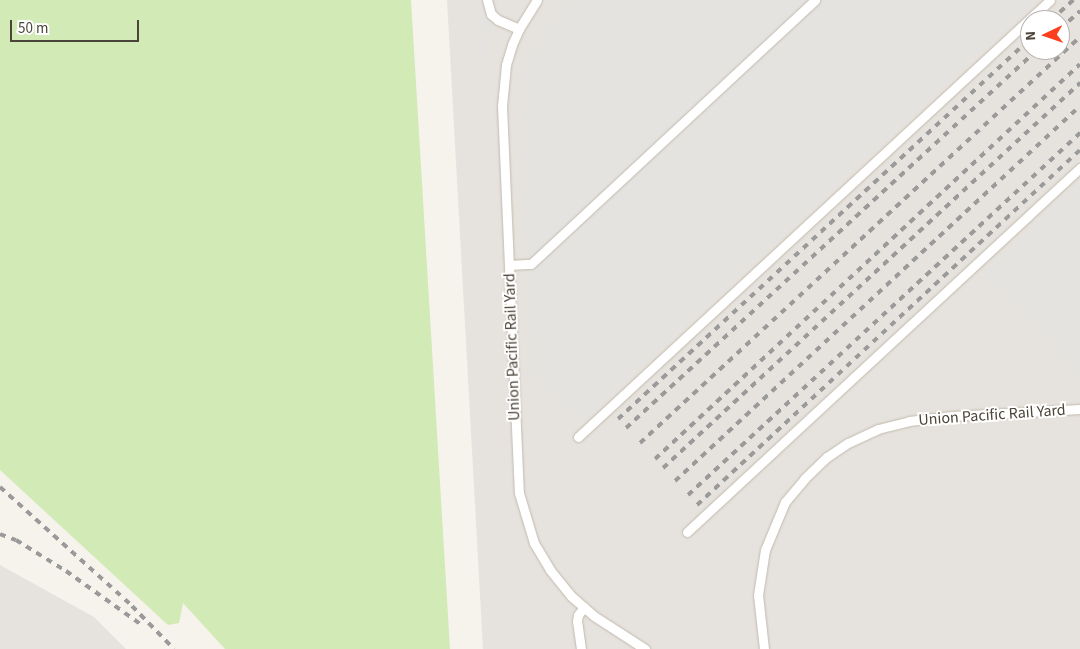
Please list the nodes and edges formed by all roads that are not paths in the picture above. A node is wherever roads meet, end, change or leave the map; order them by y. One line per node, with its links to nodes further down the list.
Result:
1 (487, 0): 5 (lane)
2 (537, 0): 5 (lane, Union Pacific Rail Yard)
3 (816, 0): 7 (lane)
4 (1050, 0): 9 (lane)
5 (519, 29): 7 (lane, Union Pacific Rail Yard)
6 (1080, 168): 10 (lane)
7 (509, 265): 11 (lane, Union Pacific Rail Yard)
8 (1080, 409): 14 (lane, Union Pacific Rail Yard)
9 (578, 437)
10 (688, 532)
11 (584, 607): 12 (lane); 13 (lane, Union Pacific Rail Yard)
12 (581, 649)
13 (645, 649)
14 (764, 649)

